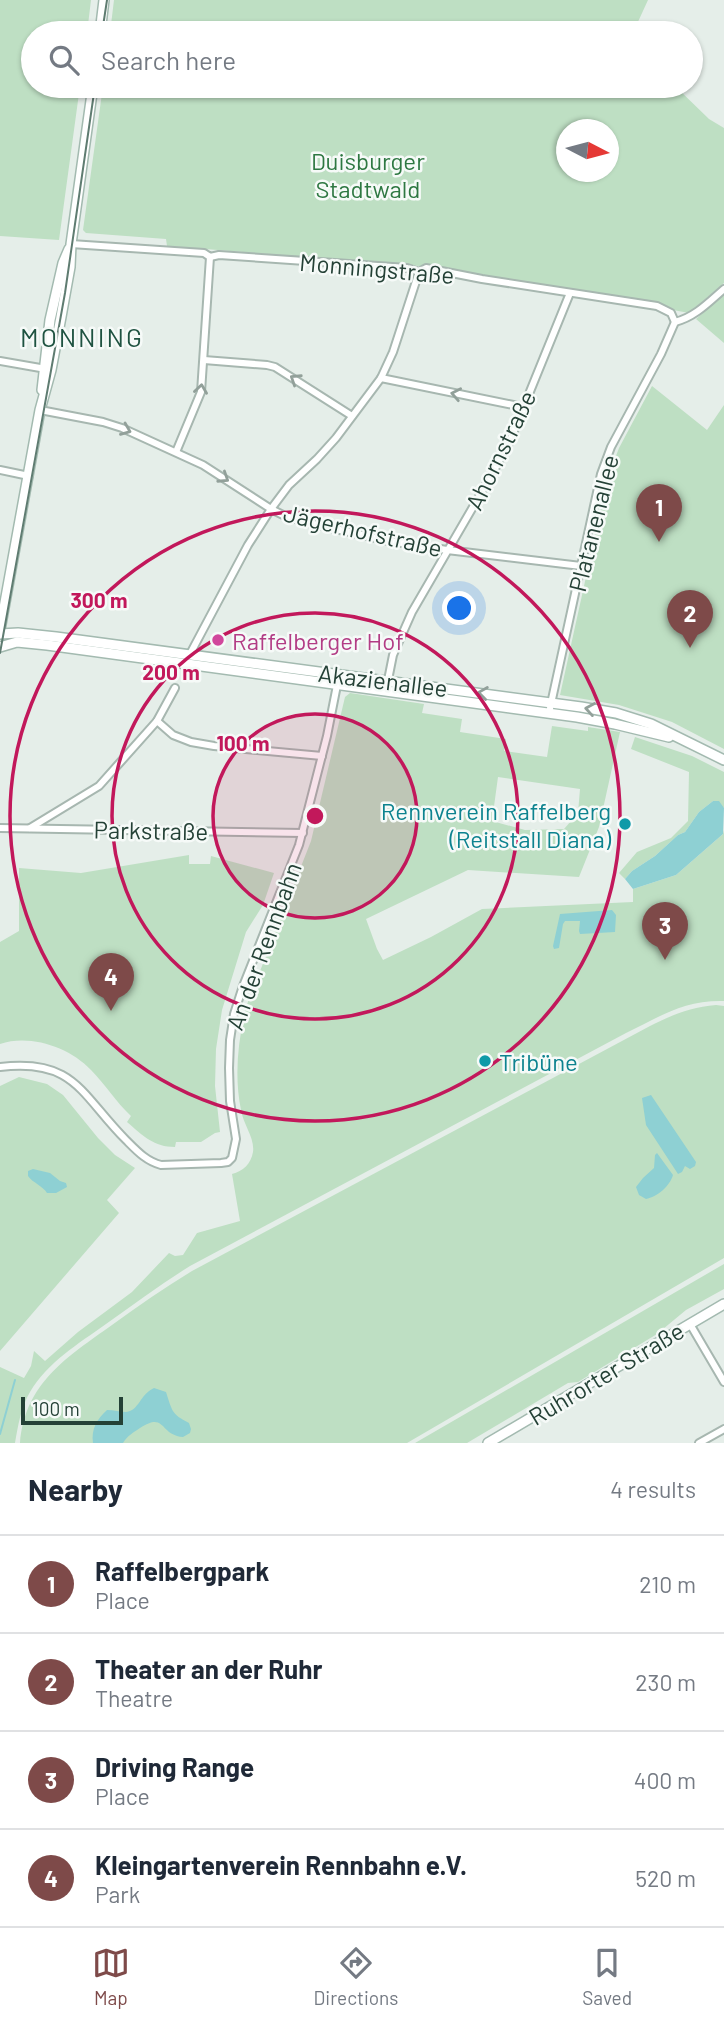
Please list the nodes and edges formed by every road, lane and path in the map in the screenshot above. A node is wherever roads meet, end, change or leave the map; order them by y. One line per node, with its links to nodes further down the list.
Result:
1 (104, 0): 2 (main road)
2 (101, 21)
3 (91, 98): 4 (main road)
4 (71, 244): 5 (street, Monningstraße); 12 (main road)
5 (210, 257): 6 (street, Monningstraße); 10 (street)
6 (419, 272): 8 (street, Monningstraße); 13 (street)
7 (724, 289): 9 (street)
8 (570, 293): 9 (street, Monningstraße); 14 (street, Ahornstraße)
9 (675, 321): 22 (street, Platanenallee)
10 (204, 360): 16 (street, one-way to 10); 17 (street, one-way to 10)
11 (0, 361): 12 (street)
12 (47, 370): 15 (main road)
13 (381, 378): 14 (street, one-way to 13); 16 (street)
14 (523, 407): 21 (street, Ahornstraße)
15 (40, 410): 17 (street, Jägerhofstraße, one-way to 17); 19 (main road)
16 (352, 416): 20 (street)
17 (176, 452): 20 (street, Jägerhofstraße, one-way to 20)
18 (0, 470): 19 (street)
19 (29, 476): 23 (main road)
20 (271, 509): 21 (street, Jägerhofstraße); 25 (street)
21 (447, 550): 22 (street, Jägerhofstraße); 27 (street, Ahornstraße)
22 (581, 566): 29 (street, Platanenallee)
23 (0, 632): 25 (main road, Akazienallee)
24 (0, 647): 25 (main road, Akazienallee)
25 (188, 659): 26 (main road, Akazienallee)
26 (338, 679): 27 (main road, Akazienallee); 30 (main road, Akazienallee); 33 (street, An der Rennbahn)
27 (388, 680): 29 (main road, Akazienallee, one-way to 27)
28 (175, 688): 31 (street)
29 (550, 702): 30 (street, Platanenallee); 32 (main road, Akazienallee, one-way to 29)
30 (549, 713): 32 (main road, Akazienallee)
31 (158, 721): 33 (street); 36 (street)
32 (679, 738): 34 (main road, Akazienallee)
33 (322, 756): 37 (street, An der Rennbahn)
34 (724, 760)
35 (0, 828): 36 (street, Parkstraße)
36 (29, 829): 37 (street, Parkstraße)
37 (303, 832): 38 (street, An der Rennbahn)
38 (0, 1067)
39 (724, 1304): 40 (main road, Ruhrorter Straße)
40 (690, 1324): 41 (street); 43 (main road, Ruhrorter Straße)
41 (724, 1382)
42 (724, 1429): 44 (street)
43 (488, 1443)
44 (701, 1443)

